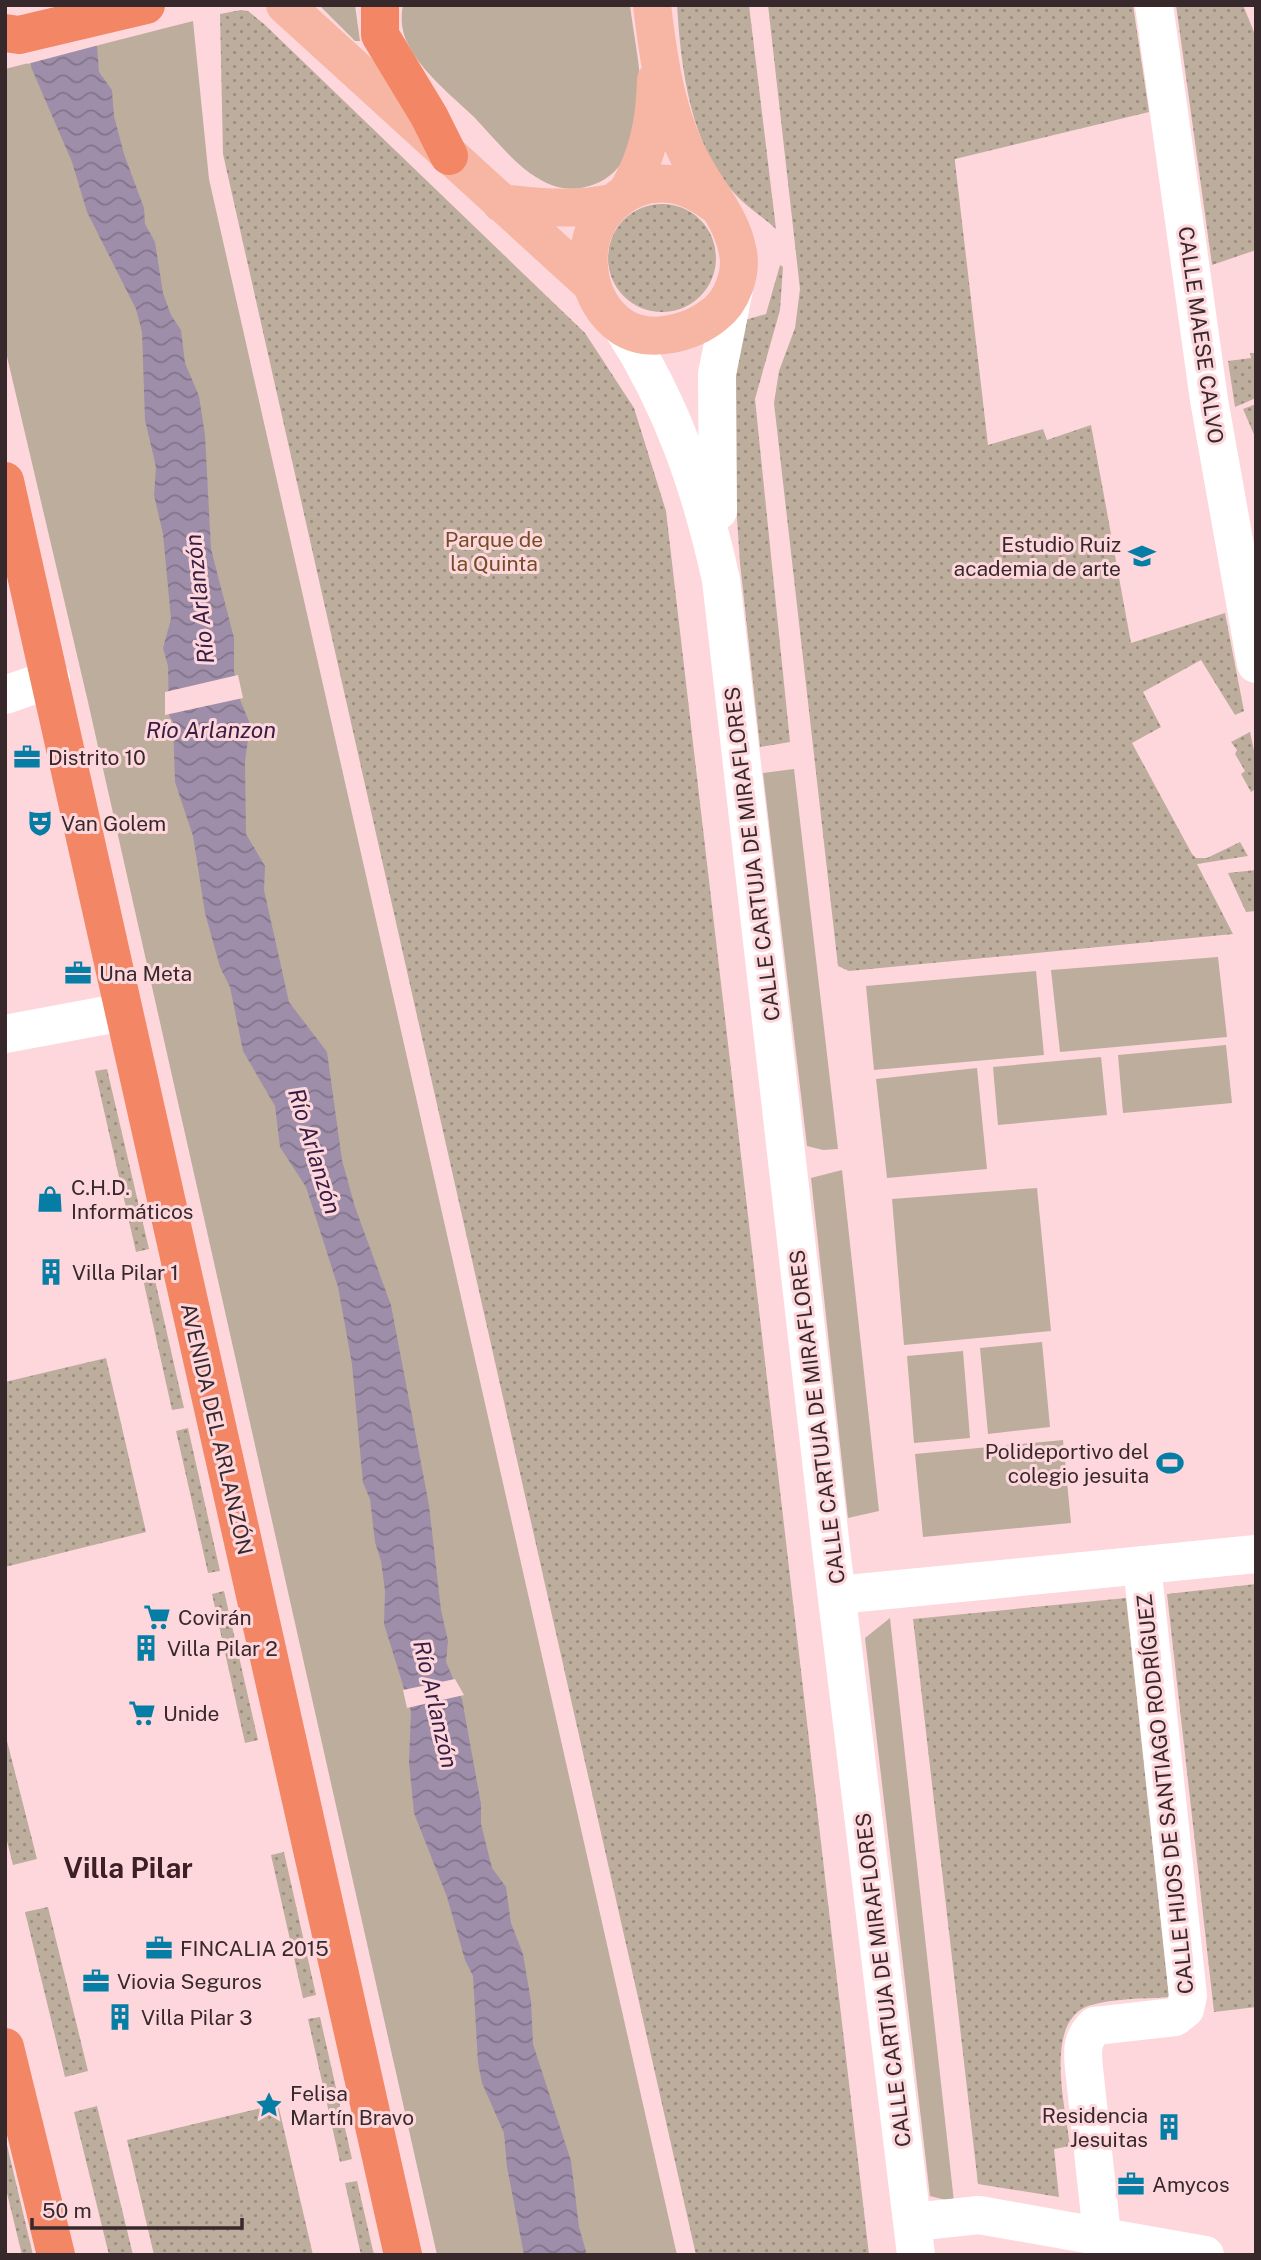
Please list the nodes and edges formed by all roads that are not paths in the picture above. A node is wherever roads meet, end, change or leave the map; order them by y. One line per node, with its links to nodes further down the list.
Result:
1 (44, 5): 7 (highway)
2 (146, 5): 8 (highway)
3 (285, 5): 9 (main road)
4 (380, 5): 9 (highway)
5 (1154, 5): 18 (street, CALLE MAESE CALVO)
6 (653, 16): 10 (main road); 12 (main road)
7 (5, 18)
8 (5, 33)
9 (449, 156): 11 (main road)
10 (619, 198): 11 (main road); 12 (main road); 13 (main road)
11 (501, 203): 13 (main road)
12 (720, 208): 14 (main road)
13 (591, 284): 15 (main road)
14 (734, 289): 15 (main road); 17 (street, CALLE CARTUJA DE MIRAFLORES)
15 (622, 327): 17 (street, CALLE CARTUJA DE MIRAFLORES)
16 (5, 481): 19 (highway, AVENIDA DEL ARLANZÓN)
17 (721, 580): 25 (street, CALLE CARTUJA DE MIRAFLORES)
18 (1256, 664)
19 (51, 679): 20 (street); 21 (highway, AVENIDA DEL ARLANZÓN)
20 (5, 695)
21 (123, 1012): 22 (street); 31 (highway, AVENIDA DEL ARLANZÓN)
22 (5, 1034)
23 (1256, 1555): 24 (street)
24 (1142, 1565): 25 (street); 27 (street, CALLE HIJOS DE SANTIAGO RODRÍGUEZ)
25 (837, 1595): 28 (street, CALLE CARTUJA DE MIRAFLORES)
26 (5, 2047): 30 (highway)
27 (1102, 2235): 28 (street); 29 (street)
28 (914, 2238)
29 (1191, 2253)
30 (56, 2255)
31 (403, 2255)

